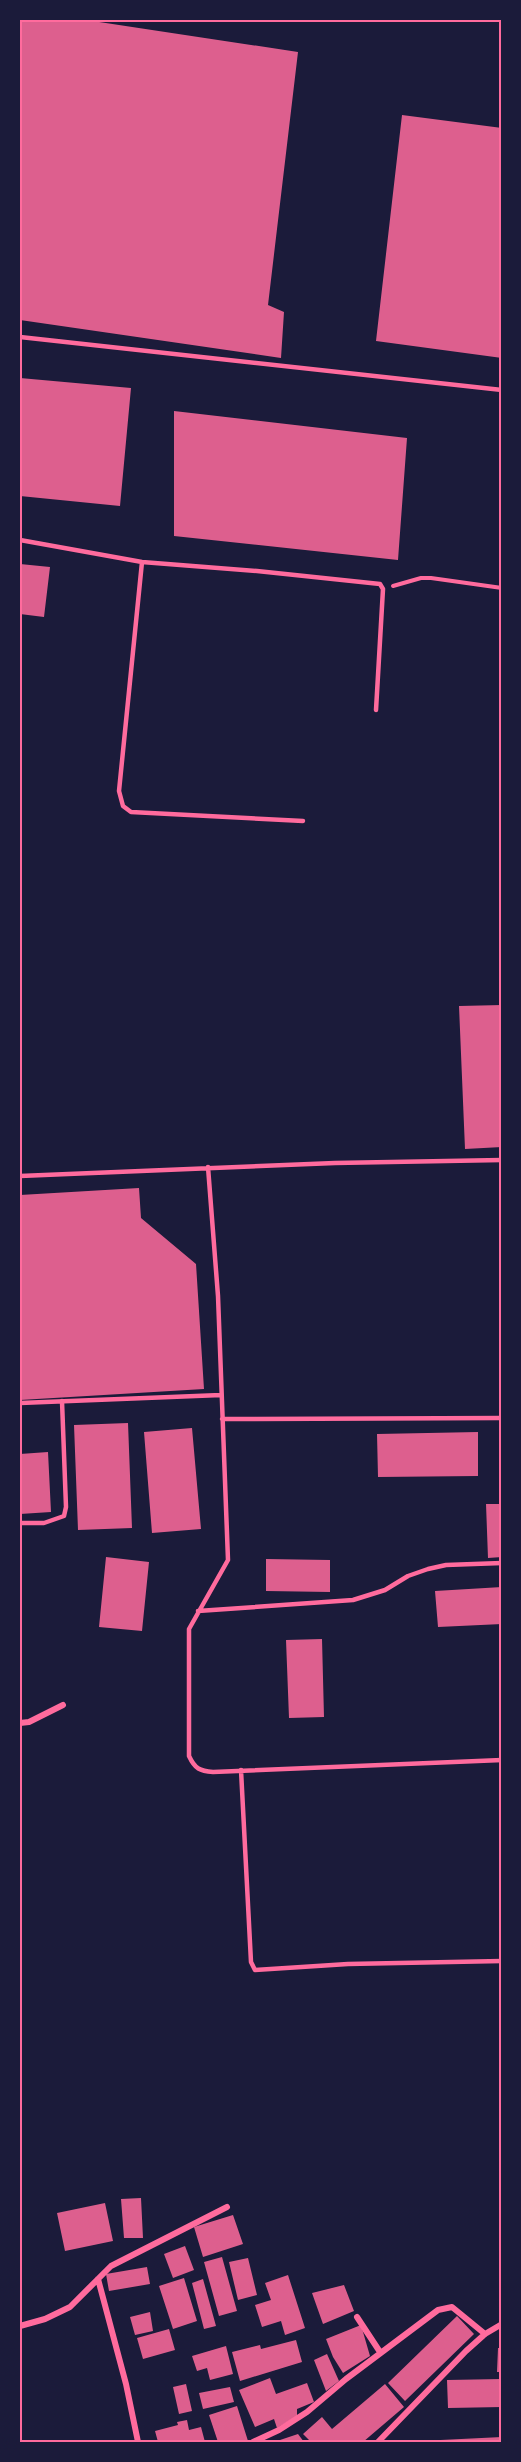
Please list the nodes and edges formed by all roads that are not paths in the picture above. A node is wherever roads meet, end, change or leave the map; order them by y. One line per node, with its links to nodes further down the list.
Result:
1 (20, 337): 2 (lane)
2 (501, 390)
3 (20, 540): 4 (lane)
4 (142, 562): 5 (lane); 6 (lane)
5 (376, 710)
6 (303, 820)
7 (501, 1160): 8 (lane)
8 (208, 1167): 9 (lane); 10 (lane)
9 (20, 1176)
10 (221, 1395): 11 (lane); 14 (lane)
11 (62, 1401): 12 (lane); 15 (lane)
12 (20, 1403)
13 (501, 1418): 14 (lane)
14 (222, 1419): 17 (lane)
15 (20, 1523)
16 (501, 1563): 17 (lane)
17 (198, 1611): 21 (lane)
18 (63, 1705): 19 (street)
19 (20, 1723)
20 (501, 1760): 21 (lane)
21 (241, 1770): 22 (lane)
22 (501, 1961)
23 (227, 2207): 24 (street)
24 (98, 2279): 27 (street); 30 (street)
25 (357, 2317): 29 (street)
26 (501, 2324): 28 (street)
27 (20, 2326)
28 (485, 2334): 29 (street); 32 (street)
29 (380, 2352): 31 (street)
30 (138, 2442)
31 (253, 2442)
32 (378, 2442)

